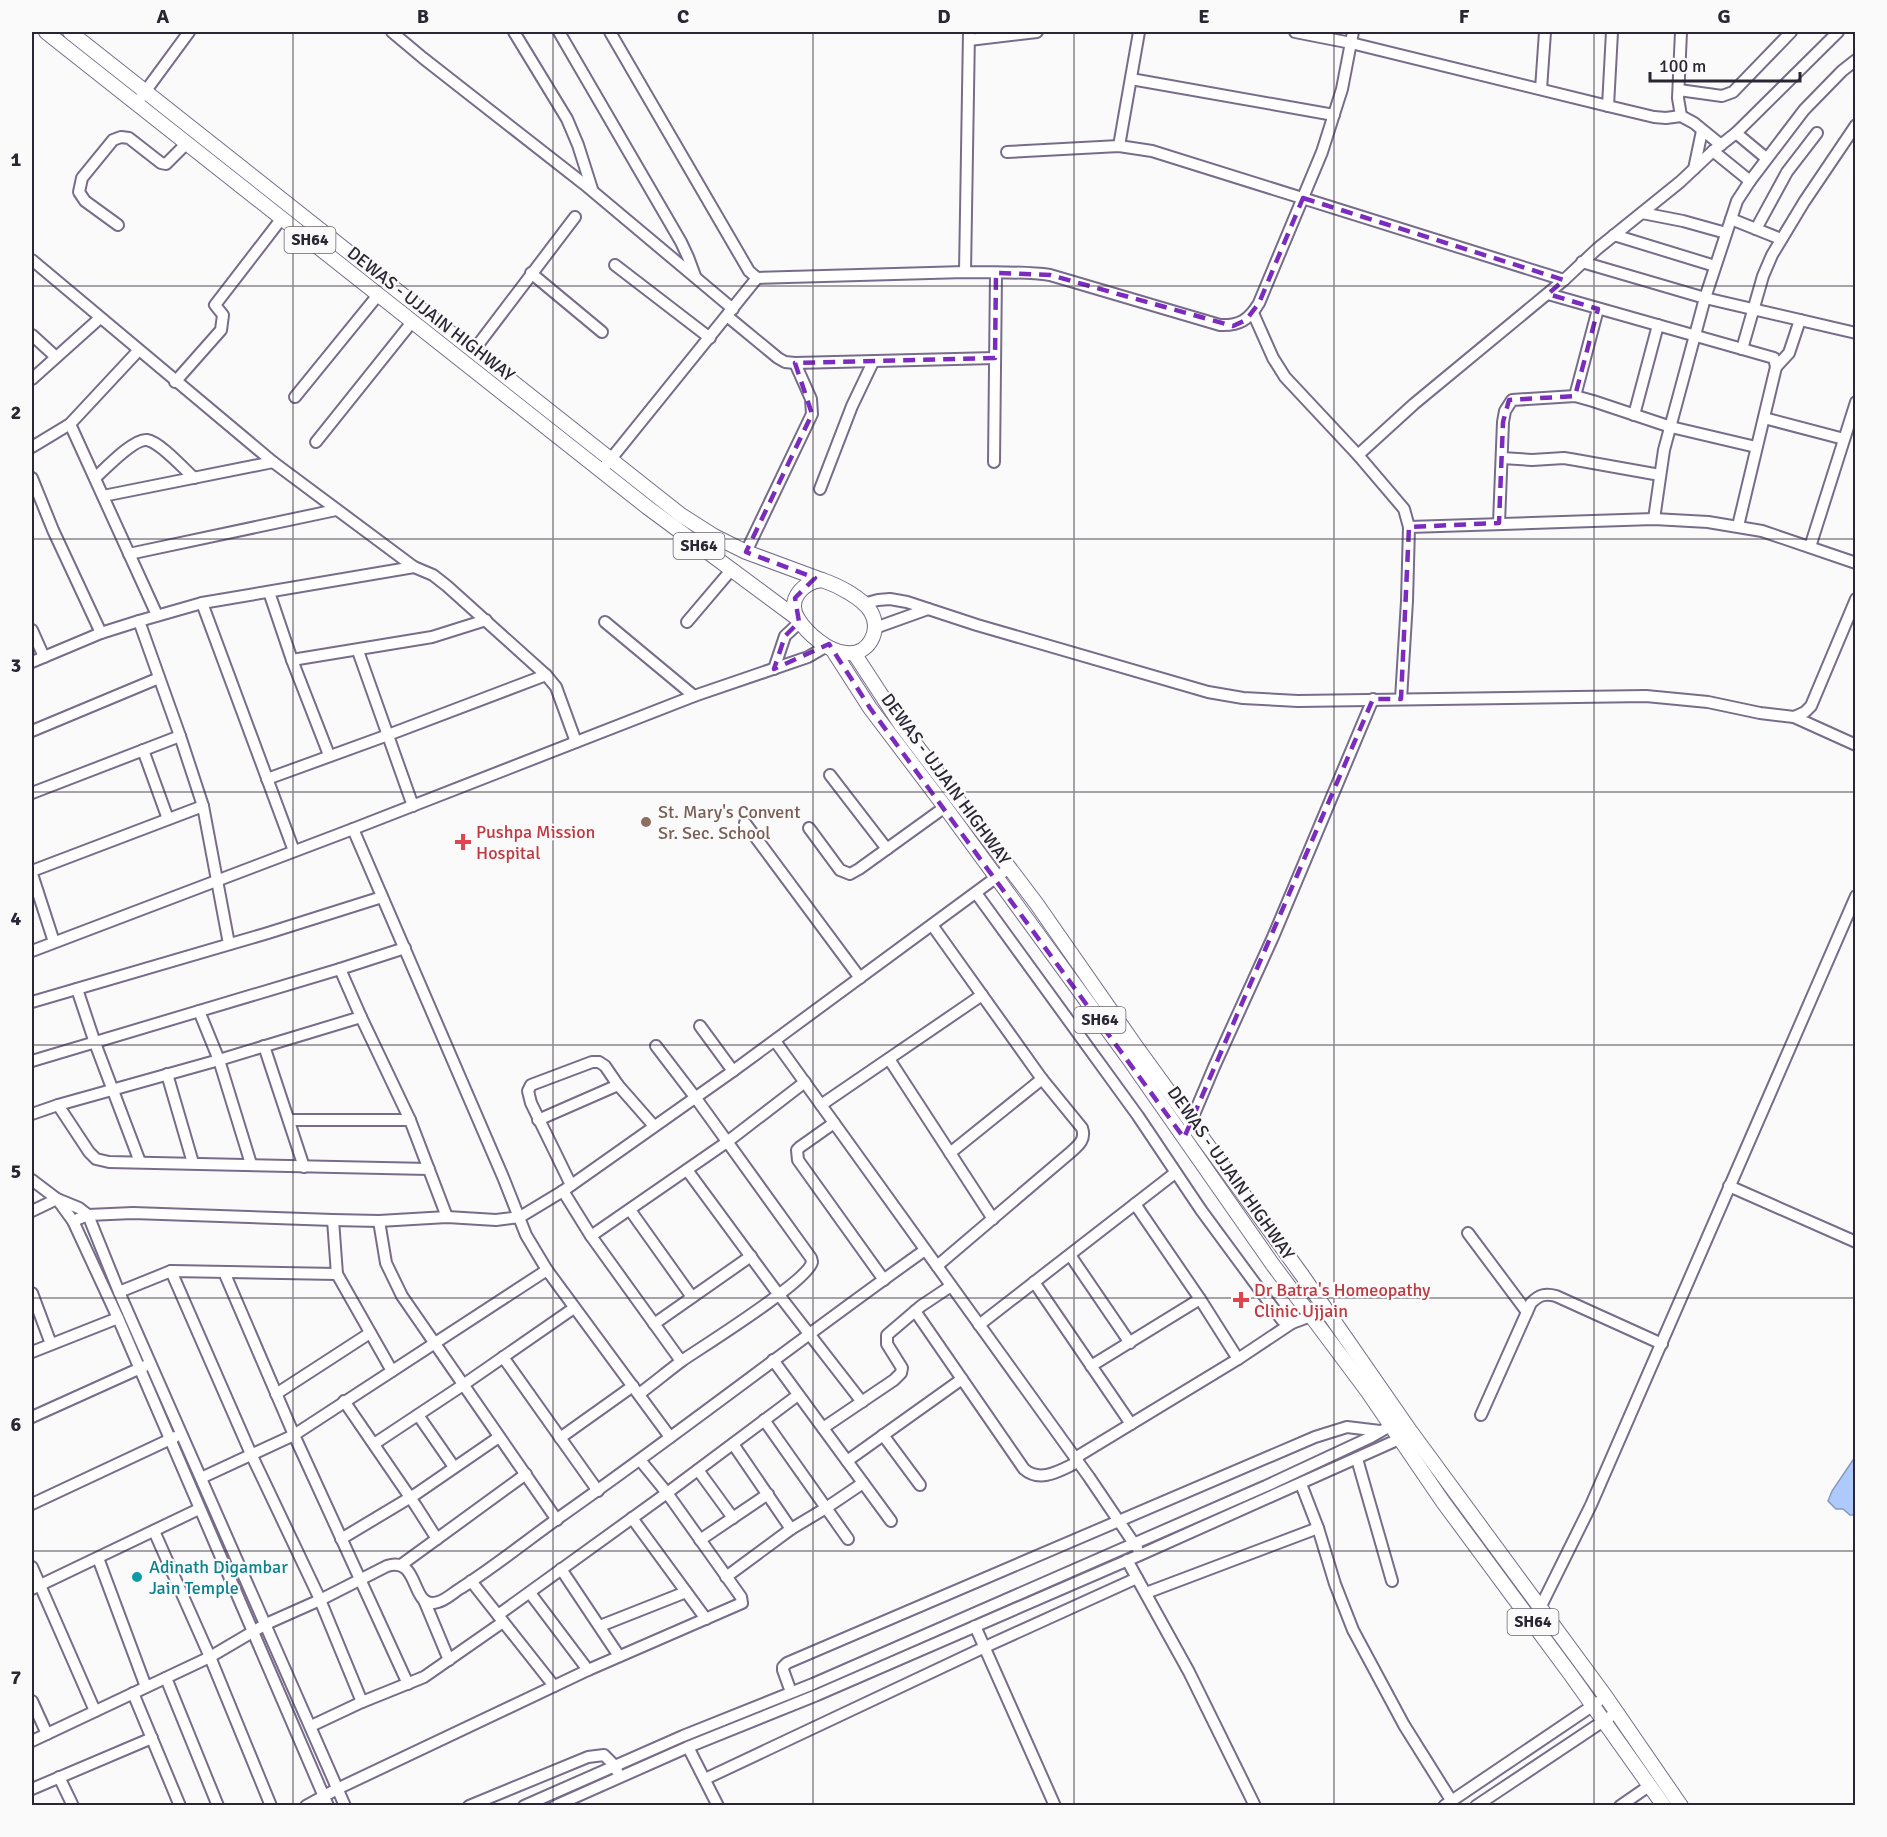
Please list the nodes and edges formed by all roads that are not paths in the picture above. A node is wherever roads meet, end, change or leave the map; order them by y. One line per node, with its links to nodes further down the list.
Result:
1 (46, 32): 23 (main road, DEWAS - UJJAIN HIGHWAY / SH64)
2 (70, 32): 22 (main road, DEWAS - UJJAIN HIGHWAY / SH64)
3 (189, 32): 22 (street)
4 (392, 32): 38 (street)
5 (514, 32): 38 (street)
6 (560, 32): 56 (street)
7 (610, 32): 57 (street)
8 (1037, 32): 16 (street)
9 (1139, 32): 19 (street)
10 (1295, 32): 17 (street)
11 (1545, 32): 20 (street)
12 (1612, 32): 24 (street)
13 (1681, 32): 21 (street)
14 (1791, 32): 21 (street)
15 (1838, 32): 30 (street)
16 (969, 36): 54 (street)
17 (1352, 37): 20 (street); 25 (street)
18 (1856, 60): 35 (street)
19 (1131, 79): 25 (street); 32 (street)
20 (1541, 89): 24 (street)
21 (1679, 90): 26 (street)
22 (145, 91): 23 (street); 76 (main road, DEWAS - UJJAIN HIGHWAY / SH64)
23 (136, 104): 31 (main road, DEWAS - UJJAIN HIGHWAY / SH64)
24 (1608, 106): 26 (street)
25 (1334, 115): 39 (street)
26 (1681, 116): 28 (street)
27 (1856, 125): 48 (street)
28 (1702, 131): 33 (street); 36 (street)
29 (1817, 133): 45 (street)
30 (1736, 134): 33 (street); 35 (street)
31 (187, 143): 42 (main road, DEWAS - UJJAIN HIGHWAY / SH64); 44 (street)
32 (1119, 146): 34 (street); 39 (street)
33 (1717, 148): 36 (street); 37 (street)
34 (1007, 152)
35 (1766, 159): 37 (street)
36 (1694, 169): 40 (street)
37 (1750, 181): 43 (street)
38 (593, 191): 56 (street)
39 (1303, 198): 58 (street); 65 (street)
40 (1642, 213): 46 (street); 47 (street)
41 (575, 217): 53 (street)
42 (282, 218): 60 (main road, DEWAS - UJJAIN HIGHWAY / SH64); 84 (street)
43 (1731, 219): 45 (street); 46 (street)
44 (118, 225)
45 (1756, 229): 48 (street)
46 (1726, 233): 52 (street)
47 (1614, 236): 50 (street); 52 (street)
48 (1781, 240): 63 (street)
49 (32, 260): 66 (street)
50 (1582, 262): 58 (street); 61 (street)
51 (615, 265): 74 (street)
52 (1715, 266): 61 (street)
53 (531, 273): 70 (street); 76 (street)
54 (965, 273): 55 (street); 57 (street)
55 (996, 273): 65 (street); 79 (street)
56 (695, 277): 64 (street)
57 (757, 278): 64 (street)
58 (1564, 280): 59 (street)
59 (1548, 294): 62 (street); 96 (street)
60 (378, 295): 68 (main road, DEWAS - UJJAIN HIGHWAY / SH64); 86 (street)
61 (1705, 298): 63 (street); 73 (street)
62 (1598, 309): 69 (street); 85 (street)
63 (1753, 310): 67 (street); 75 (street)
64 (730, 313): 74 (street); 81 (street)
65 (1253, 313): 96 (street)
66 (100, 318): 77 (street); 78 (street)
67 (1800, 320): 71 (street); 82 (street)
68 (412, 322): 93 (street); 101 (main road, DEWAS - UJJAIN HIGHWAY / SH64)
69 (1658, 325): 73 (street); 88 (street)
70 (602, 332)
71 (1856, 333)
72 (32, 334): 78 (street)
73 (1695, 335): 75 (street); 91 (street)
74 (710, 338): 98 (street)
75 (1742, 349): 82 (street)
76 (474, 350): 98 (main road, DEWAS - UJJAIN HIGHWAY / SH64)
77 (138, 351): 84 (street); 90 (street)
78 (56, 357): 83 (street)
79 (995, 358): 80 (street); 100 (street)
80 (873, 362): 81 (street); 106 (street)
81 (795, 363): 114 (street)
82 (1776, 367): 89 (street)
83 (32, 379)
84 (176, 382): 99 (street)
85 (1575, 396): 88 (street); 97 (street)
86 (295, 397)
87 (1856, 402): 92 (street)
88 (1634, 415): 91 (street)
89 (1764, 418): 92 (street); 95 (street)
90 (70, 423): 94 (street); 104 (street)
91 (1671, 428): 95 (street); 102 (street)
92 (1844, 440): 113 (street)
93 (316, 442)
94 (32, 447)
95 (1756, 447): 111 (street)
96 (1358, 455): 112 (street)
97 (1502, 458): 102 (street); 110 (street)
98 (611, 459): 101 (street); 114 (main road, DEWAS - UJJAIN HIGHWAY / SH64)
99 (273, 462): 105 (street); 108 (street)
100 (994, 462)
101 (602, 470): 118 (main road, DEWAS - UJJAIN HIGHWAY / SH64)
102 (1659, 475): 109 (street)
103 (32, 478): 133 (street)
104 (95, 478): 105 (street); 107 (street)
105 (194, 478): 107 (street)
106 (819, 489)
107 (103, 496): 115 (street)
108 (336, 510): 115 (street); 117 (street)
109 (1654, 519): 110 (street); 111 (street)
110 (1499, 523): 112 (street)
111 (1738, 526): 113 (street)
112 (1409, 527): 145 (street)
113 (1810, 547): 116 (street)
114 (746, 552): 119 (main road, DEWAS - UJJAIN HIGHWAY / SH64)
115 (129, 554): 125 (street)
116 (1856, 563)
117 (414, 567): 120 (street); 126 (street)
118 (732, 569): 127 (main road, DEWAS - UJJAIN HIGHWAY / SH64); 130 (street)
119 (822, 580): 123 (main road, DEWAS - UJJAIN HIGHWAY / SH64); 127 (main road)
120 (269, 592): 122 (street); 138 (street)
121 (1856, 599): 146 (street)
122 (202, 603): 125 (street); 155 (street)
123 (863, 604): 124 (street); 131 (main road, DEWAS - UJJAIN HIGHWAY / SH64)
124 (929, 609): 131 (street); 144 (street)
125 (157, 615): 128 (street)
126 (486, 620): 135 (street); 141 (street)
127 (799, 620): 134 (main road, DEWAS - UJJAIN HIGHWAY / SH64); 140 (street)
128 (139, 621): 133 (street); 142 (street)
129 (606, 622): 143 (street)
130 (687, 622)
131 (875, 628): 136 (main road)
132 (32, 630): 137 (street)
133 (102, 633): 137 (street)
134 (830, 647): 136 (main road, DEWAS - UJJAIN HIGHWAY / SH64); 140 (street); 159 (main road, DEWAS - UJJAIN HIGHWAY / SH64)
135 (358, 651): 138 (street); 148 (street)
136 (854, 653): 166 (main road, DEWAS - UJJAIN HIGHWAY / SH64)
137 (44, 657): 139 (street)
138 (292, 660): 153 (street)
139 (32, 662)
140 (774, 669): 143 (street)
141 (546, 675): 148 (street); 150 (street)
142 (159, 678): 147 (street); 149 (street)
143 (694, 696): 150 (street)
144 (1373, 699): 145 (street); 206 (street)
145 (1401, 699): 146 (street)
146 (1794, 717): 151 (street)
147 (32, 731)
148 (388, 735): 153 (street); 158 (street)
149 (180, 736): 152 (street); 157 (street)
150 (576, 742): 158 (street)
151 (1856, 745)
152 (143, 750): 156 (street); 160 (street)
153 (329, 755): 155 (street)
154 (830, 775): 164 (street)
155 (267, 779): 165 (street)
156 (32, 793)
157 (203, 806): 160 (street); 169 (street)
158 (413, 806): 163 (street)
159 (945, 807): 164 (street); 168 (main road, DEWAS - UJJAIN HIGHWAY / SH64)
160 (168, 819): 167 (street)
161 (745, 823): 179 (street)
162 (809, 828): 164 (street)
163 (353, 829): 165 (street); 172 (street)
164 (887, 849)
165 (294, 851): 169 (street)
166 (1009, 868): 168 (street); 206 (main road, DEWAS - UJJAIN HIGHWAY / SH64)
167 (32, 872): 174 (street)
168 (996, 878): 170 (street); 209 (main road, DEWAS - UJJAIN HIGHWAY / SH64)
169 (217, 880): 174 (street); 175 (street)
170 (976, 893): 173 (street); 218 (street)
171 (1856, 896): 220 (street)
172 (382, 897): 175 (street); 176 (street)
173 (932, 925): 179 (street); 181 (street)
174 (54, 942): 177 (street)
175 (229, 944): 180 (street)
176 (405, 948): 178 (street); 228 (street)
177 (32, 951)
178 (340, 969): 183 (street); 184 (street)
179 (860, 978): 186 (street)
180 (77, 989): 182 (street); 187 (street)
181 (982, 995): 190 (street); 195 (street)
182 (32, 1002)
183 (199, 1011): 187 (street); 192 (street)
184 (361, 1017): 188 (street); 204 (street)
185 (700, 1026): 193 (street)
186 (775, 1041): 193 (street); 196 (street)
187 (95, 1043): 191 (street); 198 (street)
188 (264, 1046): 192 (street); 203 (street)
189 (656, 1046): 199 (street)
190 (889, 1059): 201 (street); 211 (street)
191 (32, 1060)
192 (219, 1060): 194 (street); 214 (street)
193 (734, 1071): 199 (street)
194 (167, 1074): 198 (street); 213 (street)
195 (1042, 1079): 211 (street); 229 (street)
196 (805, 1082): 201 (street); 210 (street)
197 (618, 1085): 205 (street); 205 (street); 208 (street)
198 (113, 1089): 200 (street); 212 (street)
199 (695, 1097): 208 (street); 210 (street)
200 (58, 1104): 202 (street); 212 (street)
201 (821, 1105): 207 (street)
202 (32, 1114)
203 (289, 1120): 204 (street); 215 (street)
204 (410, 1120): 216 (street)
205 (538, 1120): 221 (street)
206 (1191, 1122): 209 (street); 287 (main road, DEWAS - UJJAIN HIGHWAY / SH64)
207 (834, 1123): 236 (street); 244 (street)
208 (654, 1126): 221 (street)
209 (1184, 1138): 255 (main road, DEWAS - UJJAIN HIGHWAY / SH64)
210 (727, 1142): 217 (street); 249 (street)
211 (950, 1154): 229 (street)
212 (140, 1162): 213 (street)
213 (193, 1163): 214 (street)
214 (251, 1164): 215 (street)
215 (304, 1167): 216 (street)
216 (429, 1169): 227 (street)
217 (687, 1170): 224 (street); 238 (street)
218 (1175, 1173): 223 (street); 257 (street)
219 (32, 1180): 222 (street)
220 (1729, 1186): 235 (street); 265 (street)
221 (567, 1188): 228 (street); 234 (street)
222 (57, 1199): 225 (street); 226 (street); 231 (street)
223 (1135, 1204): 237 (street); 251 (street)
224 (630, 1210): 234 (street); 250 (street)
225 (32, 1211)
226 (88, 1215): 230 (street); 231 (street); 247 (street)
227 (447, 1217): 228 (street); 232 (street)
228 (520, 1217): 240 (street)
229 (993, 1219): 239 (street)
230 (333, 1220): 232 (street); 243 (street)
231 (73, 1221): 256 (street)
232 (379, 1221): 264 (street)
233 (1468, 1233): 254 (street)
234 (591, 1236): 258 (street)
235 (1856, 1242)
236 (925, 1250): 239 (street); 244 (street)
237 (1070, 1255): 245 (street); 262 (street)
238 (751, 1256): 249 (street); 250 (street)
239 (937, 1266): 246 (street)
240 (548, 1270): 252 (street); 264 (street)
241 (171, 1271): 242 (street); 247 (street); 299 (street)
242 (224, 1272): 243 (street); 278 (street)
243 (337, 1274): 260 (street)
244 (884, 1280): 261 (street)
245 (1034, 1282): 259 (street); 272 (street)
246 (951, 1286): 253 (street); 259 (street)
247 (119, 1292): 271 (street)
248 (32, 1293): 263 (street)
249 (779, 1295): 261 (street); 270 (street)
250 (692, 1297): 258 (street)
251 (1200, 1299): 262 (street); 268 (street)
252 (574, 1308): 267 (street); 277 (street)
253 (915, 1311): 275 (street); 281 (street)
254 (1527, 1312): 265 (street); 283 (street)
255 (1311, 1316): 257 (street); 287 (main road, DEWAS - UJJAIN HIGHWAY / SH64)
256 (118, 1318): 263 (street); 273 (street)
257 (1292, 1323): 268 (street)
258 (654, 1324): 270 (street)
259 (979, 1325): 302 (street)
260 (370, 1333): 274 (street); 278 (street)
261 (810, 1333): 269 (street); 281 (street)
262 (1130, 1343): 272 (street)
263 (51, 1344): 266 (street)
264 (435, 1344): 274 (street); 276 (street)
265 (1662, 1344): 350 (street)
266 (32, 1352)
267 (503, 1357): 276 (street); 295 (street)
268 (1238, 1359): 286 (street)
269 (773, 1360): 279 (street); 294 (street)
270 (681, 1361): 277 (street)
271 (150, 1363): 273 (street); 289 (street)
272 (1091, 1366): 286 (street)
273 (139, 1369): 284 (street); 296 (street)
274 (392, 1371): 280 (street)
275 (962, 1379): 291 (street); 302 (street)
276 (463, 1385): 282 (street); 293 (street)
277 (636, 1390): 294 (street); 295 (street)
278 (276, 1394): 290 (street)
279 (798, 1395): 285 (street); 288 (street)
280 (344, 1401): 290 (street); 297 (street)
281 (862, 1402): 288 (street)
282 (418, 1415): 297 (street); 304 (street)
283 (1481, 1415)
284 (32, 1417)
285 (764, 1420): 298 (street); 318 (street)
286 (1131, 1424): 302 (street)
287 (1391, 1425): 292 (main road, DEWAS - UJJAIN HIGHWAY / SH64); 324 (street); 332 (street)
288 (823, 1428): 303 (street)
289 (182, 1434): 296 (street); 307 (street)
290 (294, 1435): 299 (street); 328 (street)
291 (884, 1435): 303 (street); 310 (street)
292 (1406, 1436): 300 (street); 311 (main road, DEWAS - UJJAIN HIGHWAY / SH64); 315 (main road, DEWAS - UJJAIN HIGHWAY / SH64)
293 (499, 1437): 304 (street); 306 (street)
294 (670, 1437): 301 (street)
295 (560, 1438): 312 (street)
296 (169, 1440): 317 (street); 319 (street)
297 (374, 1444): 316 (street)
298 (733, 1444): 305 (street); 314 (street)
299 (251, 1455): 307 (street); 348 (street)
300 (1357, 1459): 309 (street); 343 (street)
301 (640, 1460): 312 (street); 313 (street)
302 (1077, 1460): 324 (street)
303 (847, 1461): 308 (street)
304 (454, 1467): 316 (street)
305 (698, 1470): 313 (street); 321 (street)
306 (526, 1474): 322 (street); 329 (street)
307 (201, 1478): 353 (street)
308 (863, 1483): 318 (street); 323 (street)
309 (1301, 1484): 325 (street); 333 (street)
310 (920, 1485)
311 (1451, 1487): 315 (main road); 350 (main road, DEWAS - UJJAIN HIGHWAY / SH64)
312 (598, 1491): 322 (street)
313 (667, 1493): 320 (street); 331 (street)
314 (768, 1494): 321 (street); 326 (street)
315 (1438, 1496): 373 (main road, DEWAS - UJJAIN HIGHWAY / SH64)
316 (411, 1498): 328 (street); 329 (street)
317 (32, 1504)
318 (826, 1508): 326 (street); 330 (street)
319 (199, 1509): 327 (street); 356 (street)
320 (632, 1518): 338 (street); 345 (street)
321 (733, 1518): 331 (street)
322 (557, 1520): 342 (street)
323 (891, 1521)
324 (1118, 1521): 332 (street); 367 (street)
325 (1318, 1528): 347 (street); 390 (street)
326 (791, 1529): 339 (street)
327 (154, 1531): 334 (street); 359 (street)
328 (341, 1539): 341 (street)
329 (437, 1539): 336 (street)
330 (848, 1539)
331 (700, 1540): 339 (street)
332 (1133, 1543): 333 (street); 364 (street)
333 (1142, 1554): 335 (street)
334 (98, 1558): 344 (street); 366 (street)
335 (1127, 1560): 340 (street); 355 (street)
336 (401, 1565): 341 (street); 349 (street)
337 (32, 1567): 344 (street)
338 (561, 1569): 346 (street); 354 (street)
339 (726, 1577): 352 (street)
340 (1137, 1578): 347 (street); 357 (street)
341 (360, 1580): 348 (street); 363 (street)
342 (471, 1581): 349 (street); 351 (street)
343 (1392, 1581)
344 (35, 1587): 374 (street)
345 (686, 1592): 352 (street); 354 (street)
346 (530, 1593): 351 (street); 361 (street)
347 (1146, 1593): 402 (street)
348 (320, 1600): 353 (street); 372 (street)
349 (424, 1600): 360 (street)
350 (1540, 1608): 370 (main road, DEWAS - UJJAIN HIGHWAY / SH64)
351 (500, 1619): 360 (street); 365 (street)
352 (706, 1619): 358 (street)
353 (266, 1624): 356 (street); 377 (street)
354 (600, 1626): 358 (street)
355 (975, 1626): 357 (street); 369 (street)
356 (253, 1633): 359 (street); 389 (street)
357 (985, 1647): 385 (street); 391 (street)
358 (620, 1656): 361 (street)
359 (210, 1657): 362 (street); 395 (street)
360 (449, 1660): 363 (street)
361 (588, 1670): 365 (street)
362 (166, 1678): 366 (street); 394 (street)
363 (408, 1684): 372 (street)
364 (813, 1684): 367 (street); 369 (street)
365 (554, 1686): 387 (street)
366 (146, 1688): 368 (street)
367 (791, 1692): 382 (street)
368 (133, 1693): 374 (street); 379 (street)
369 (817, 1695): 381 (street)
370 (1606, 1697): 373 (street); 375 (main road, DEWAS - UJJAIN HIGHWAY / SH64)
371 (32, 1701): 378 (street)
372 (362, 1702): 377 (street)
373 (1593, 1706): 376 (main road, DEWAS - UJJAIN HIGHWAY / SH64); 390 (street)
374 (95, 1711): 378 (street)
375 (1617, 1712): 376 (street); 406 (main road, DEWAS - UJJAIN HIGHWAY / SH64)
376 (1603, 1720): 386 (main road, DEWAS - UJJAIN HIGHWAY / SH64); 403 (street)
377 (311, 1726): 387 (street)
378 (47, 1734): 380 (street)
379 (152, 1738): 384 (street); 393 (street)
380 (32, 1741)
381 (688, 1747): 383 (street); 385 (street)
382 (620, 1764): 383 (street); 398 (street); 399 (street)
383 (625, 1775): 400 (street)
384 (59, 1777): 388 (street); 392 (street)
385 (705, 1779): 401 (street)
386 (1649, 1786): 404 (street); 405 (main road, DEWAS - UJJAIN HIGHWAY / SH64)
387 (338, 1788): 389 (street); 397 (street)
388 (32, 1789)
389 (326, 1801): 396 (street)
390 (1447, 1803)
391 (1053, 1805)
392 (73, 1806)
393 (180, 1806)
394 (218, 1806)
395 (271, 1806)
396 (306, 1806)
397 (345, 1806)
398 (469, 1806)
399 (524, 1806)
400 (555, 1806)
401 (718, 1806)
402 (1255, 1806)
403 (1476, 1806)
404 (1620, 1806)
405 (1664, 1806)
406 (1681, 1806)

